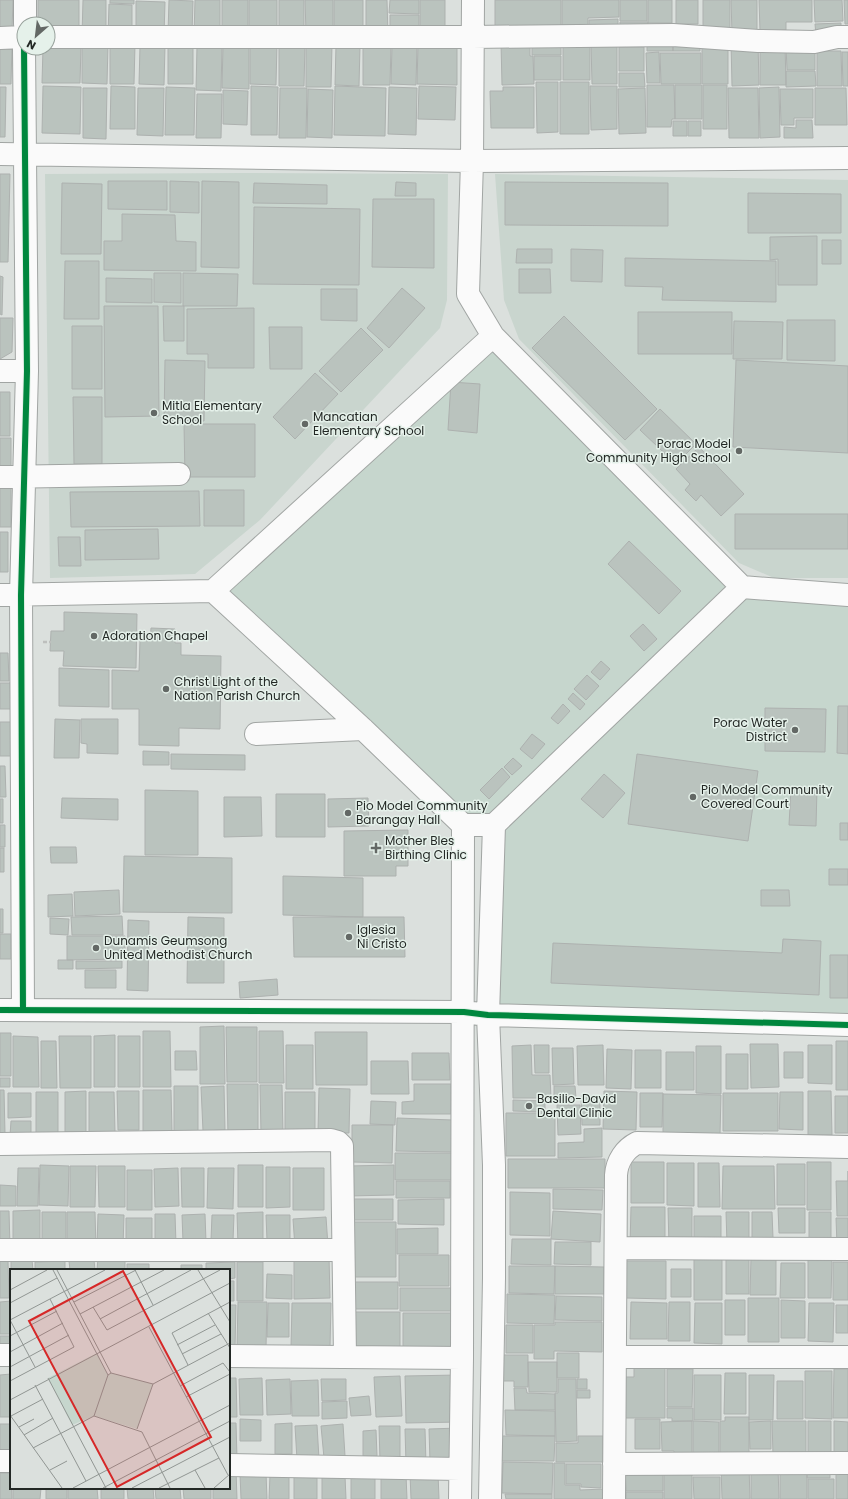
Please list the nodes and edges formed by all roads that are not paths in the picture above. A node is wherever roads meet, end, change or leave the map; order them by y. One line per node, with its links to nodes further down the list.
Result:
1 (25, 0): 3 (street)
2 (473, 0): 6 (street)
3 (25, 16)
4 (16, 37): 8 (street)
5 (56, 37): 6 (street)
6 (472, 37): 7 (street); 13 (street)
7 (848, 37)
8 (0, 38)
9 (24, 56): 11 (street)
10 (0, 154): 11 (street)
11 (25, 155): 13 (street); 16 (street)
12 (848, 158): 13 (street)
13 (472, 161): 14 (street)
14 (493, 336): 20 (street); 21 (street)
15 (0, 371): 16 (street)
16 (27, 371): 19 (street)
17 (179, 474): 19 (street)
18 (0, 477): 19 (street)
19 (24, 477): 22 (street)
20 (742, 587): 23 (street); 27 (street)
21 (213, 591): 22 (street); 24 (street)
22 (10, 595): 29 (street)
23 (848, 595)
24 (363, 729): 25 (street); 26 (street)
25 (256, 734)
26 (464, 825): 27 (street); 30 (street)
27 (494, 825): 31 (street)
28 (0, 1010): 29 (street)
29 (23, 1010): 30 (street)
30 (464, 1012): 31 (street); 43 (street)
31 (488, 1014): 32 (street); 49 (street)
32 (848, 1025)
33 (0, 1144): 38 (street)
34 (848, 1147): 35 (street)
35 (616, 1248): 36 (street); 41 (street)
36 (848, 1249)
37 (0, 1250): 38 (street)
38 (343, 1250): 40 (street)
39 (230, 1356): 40 (street)
40 (346, 1357): 43 (street)
41 (616, 1357): 42 (street); 45 (street)
42 (848, 1357)
43 (462, 1358): 47 (street)
44 (848, 1463): 45 (street)
45 (614, 1464): 50 (street)
46 (230, 1465): 47 (street)
47 (460, 1469): 48 (street)
48 (460, 1499)
49 (490, 1499)
50 (614, 1499)

